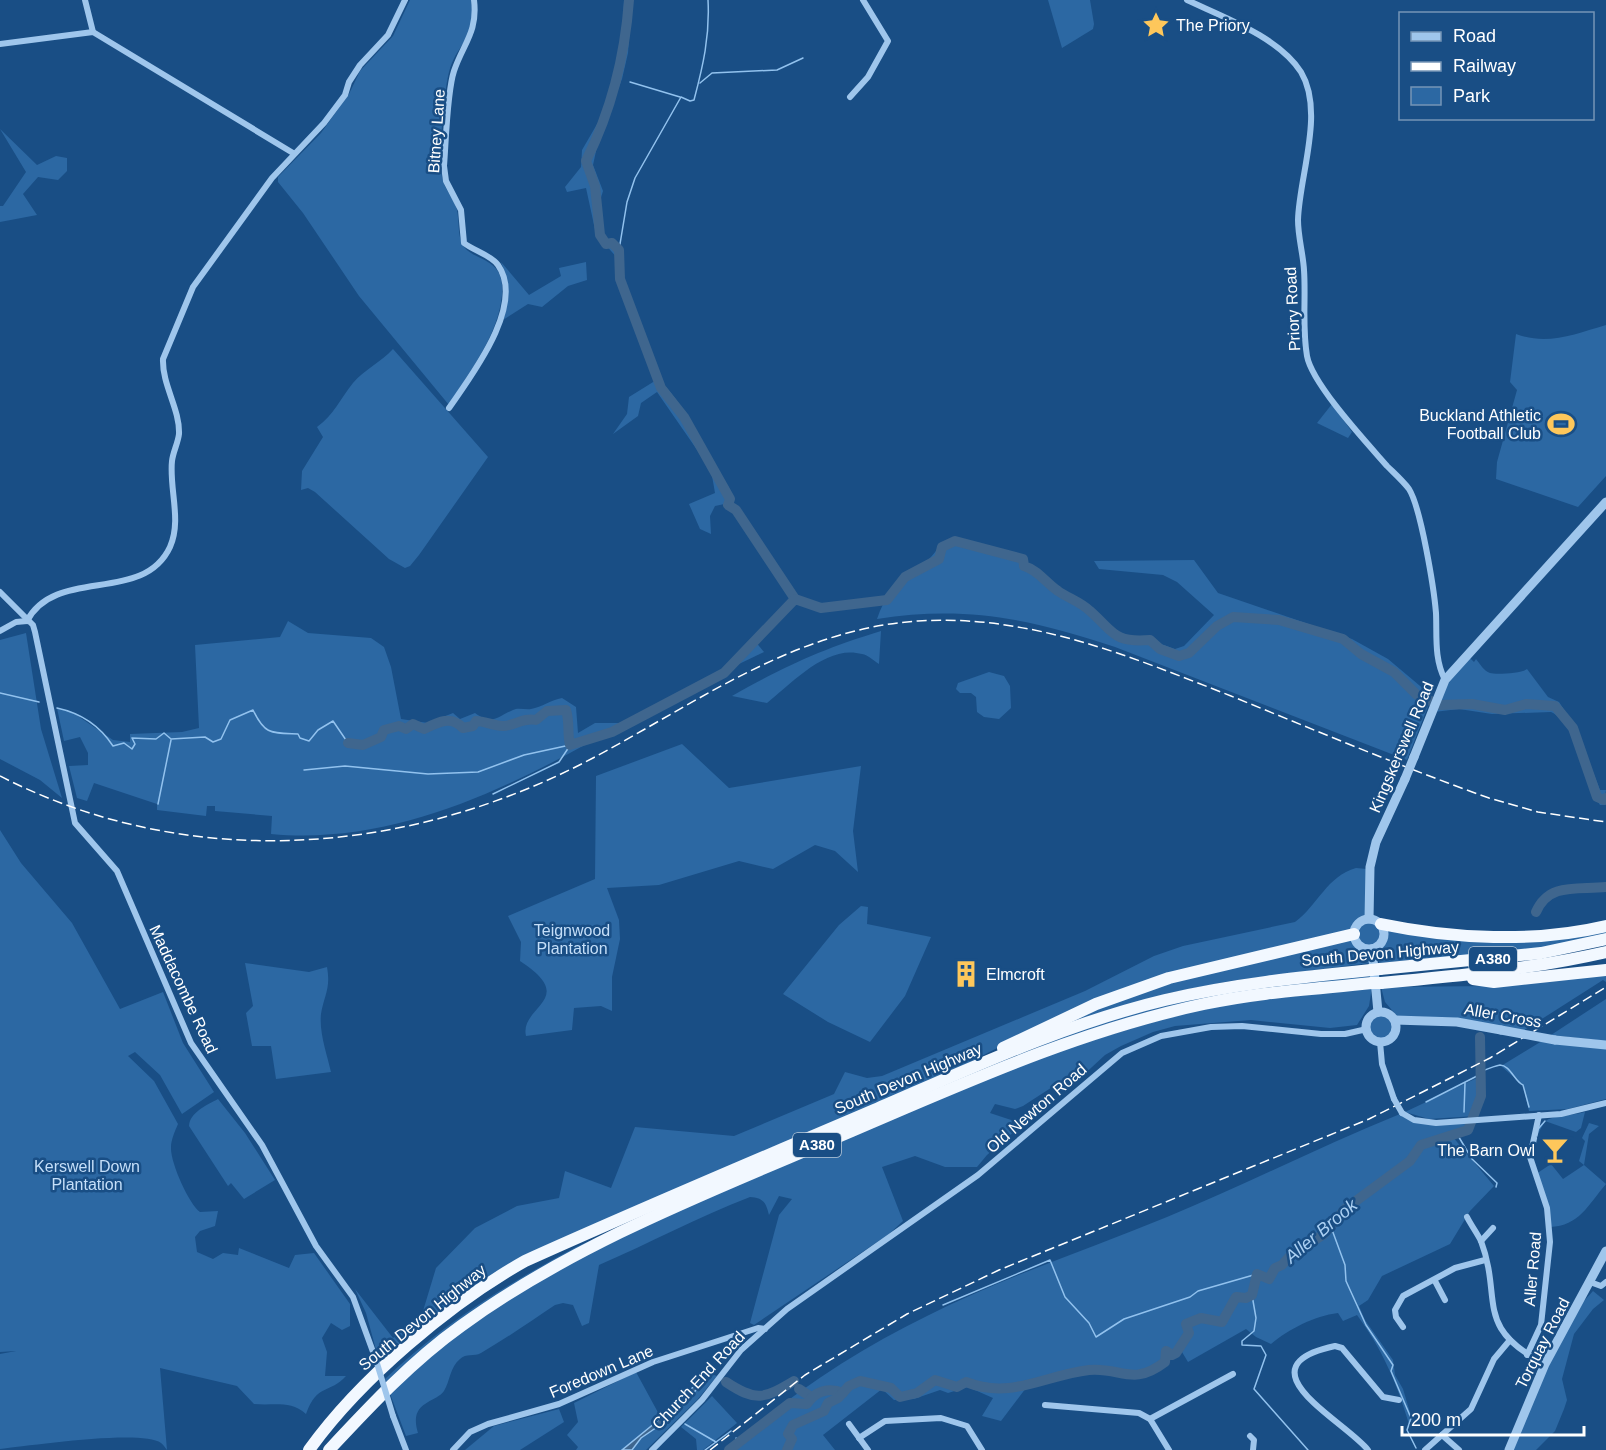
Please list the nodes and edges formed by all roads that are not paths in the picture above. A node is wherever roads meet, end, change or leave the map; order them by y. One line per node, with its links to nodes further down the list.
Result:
1 (85, 0): 6 (street)
2 (405, 0): 9 (street)
3 (474, 0): 10 (street, Bitney Lane)
4 (863, 0): 8 (street)
5 (1187, 0): 15 (street, Priory Road)
6 (93, 32): 7 (street); 9 (street)
7 (0, 44)
8 (850, 97)
9 (293, 153): 13 (street)
10 (449, 408)
11 (1606, 502): 15 (street, Kingskerswell Road)
12 (0, 592): 13 (street, Maddacombe Road)
13 (27, 621): 14 (street); 57 (street, Maddacombe Road, bridge)
14 (0, 631)
15 (1445, 680): 16 (street, Kingskerswell Road, bridge)
16 (1369, 919): 17 (street); 19 (street)
17 (1381, 924): 18 (highway, A380); 21 (street)
18 (1606, 926)
19 (1354, 934): 21 (street); 30 (highway, A380)
20 (1606, 939): 30 (highway, South Devon Highway / A380)
21 (1372, 949): 25 (street)
22 (1606, 952): 24 (highway, South Devon Highway / A380)
23 (1606, 970): 24 (highway, A380)
24 (1452, 976): 56 (highway, South Devon Highway / A380)
25 (1378, 1012): 26 (street, Aller Cross); 27 (street)
26 (1395, 1020): 28 (street); 29 (street, Aller Cross, bridge)
27 (1367, 1029): 28 (street); 43 (street, Old Newton Road)
28 (1380, 1042): 32 (street, bridge)
29 (1606, 1045)
30 (938, 1082): 55 (highway, South Devon Highway / A380)
31 (1606, 1103): 32 (street)
32 (1539, 1115): 45 (street, Aller Road)
33 (1467, 1217): 35 (street)
34 (1493, 1228): 35 (street)
35 (1480, 1241): 37 (street)
36 (1606, 1251): 39 (street, Torquay Road)
37 (1485, 1260): 38 (street); 44 (street)
38 (1434, 1281): 41 (street); 42 (street)
39 (1590, 1282): 40 (street); 46 (street, Torquay Road)
40 (1606, 1282)
41 (1445, 1300)
42 (1404, 1327)
43 (765, 1329): 58 (street, Foredown Lane); 59 (street, Church End Road)
44 (1510, 1340): 45 (street); 52 (street)
45 (1527, 1355): 46 (street)
46 (1545, 1364): 67 (street, Torquay Road)
47 (1233, 1374): 50 (street)
48 (1399, 1400): 64 (street)
49 (1045, 1405): 50 (street)
50 (1150, 1419): 62 (street)
51 (849, 1424): 54 (street)
52 (1442, 1435): 65 (street); 66 (street)
53 (1250, 1436): 63 (street)
54 (859, 1438): 60 (street); 61 (street)
55 (309, 1450)
56 (329, 1450)
57 (406, 1450)
58 (453, 1450)
59 (652, 1450)
60 (868, 1450)
61 (982, 1450)
62 (1169, 1450)
63 (1253, 1450)
64 (1368, 1450)
65 (1425, 1450)
66 (1459, 1450)
67 (1509, 1450)

